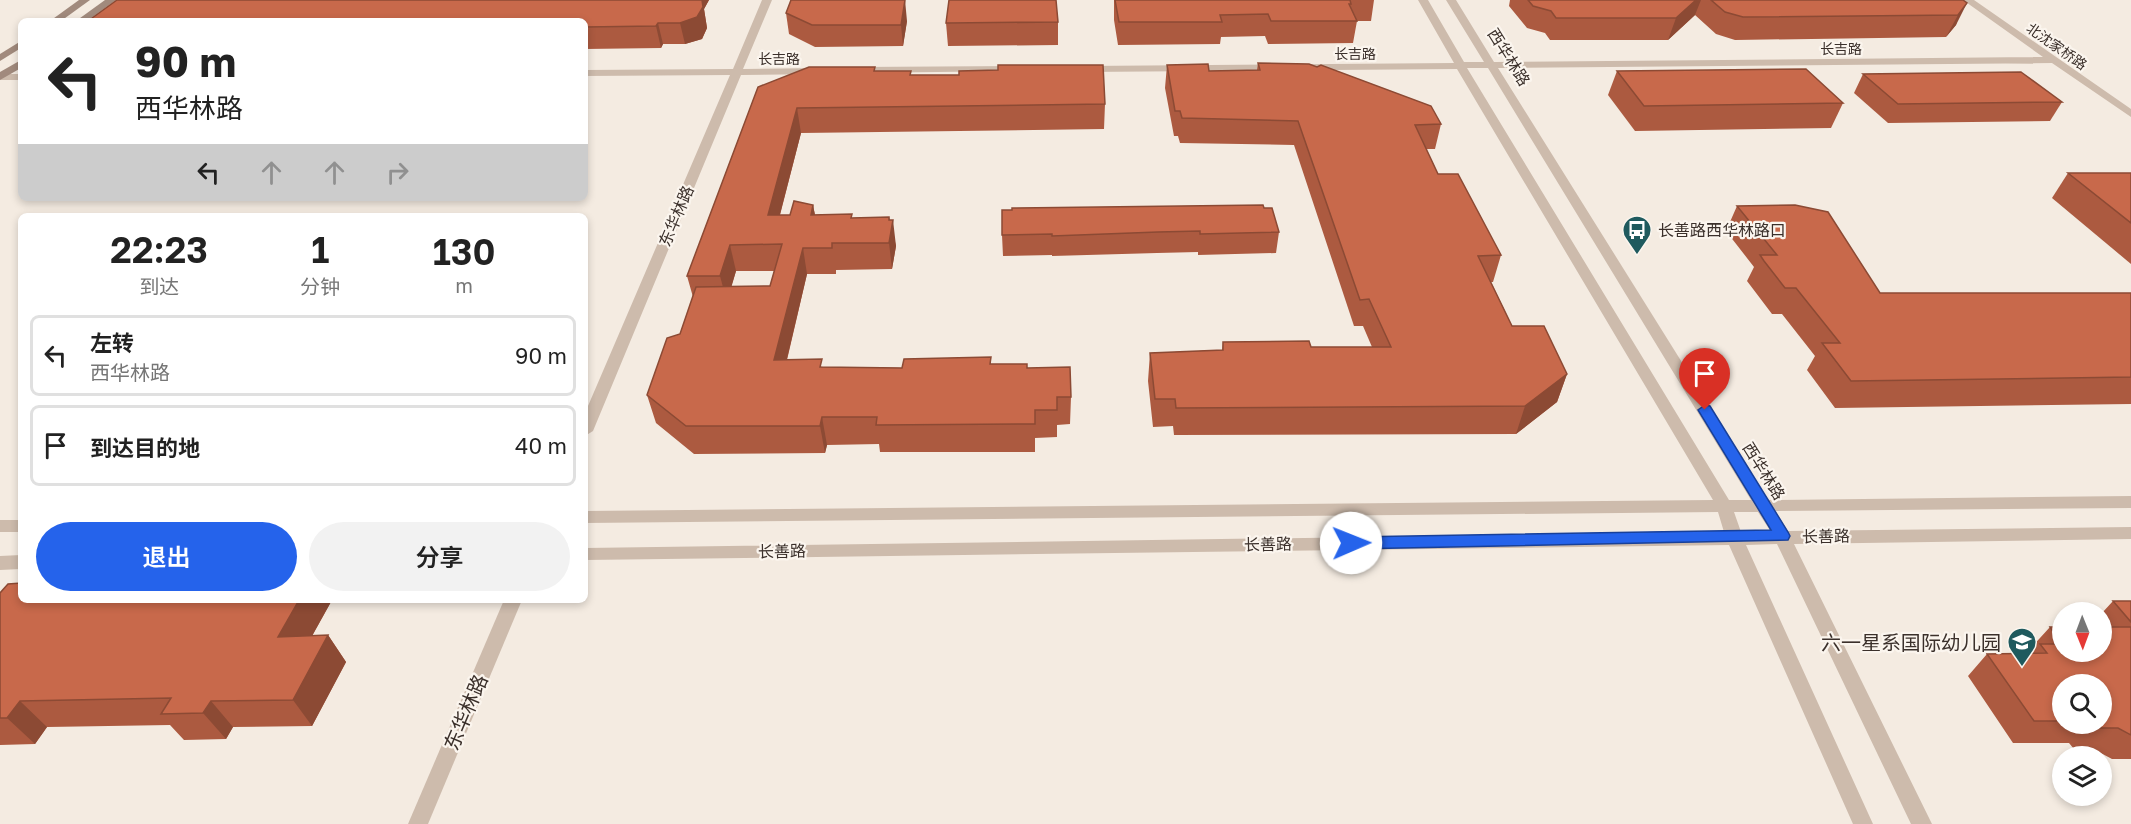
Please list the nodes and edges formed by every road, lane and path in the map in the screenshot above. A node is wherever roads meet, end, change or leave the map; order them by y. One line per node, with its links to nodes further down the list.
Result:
1 (86, 0): 7 (main road)
2 (111, 0): 8 (main road)
3 (767, 0): 18 (street, 东华林路)
4 (1423, 0): 13 (street)
5 (1451, 0): 14 (street, 西华林路)
6 (1968, 0): 11 (street, 北沈家桥路)
7 (59, 18)
8 (85, 18)
9 (18, 46): 10 (main road)
10 (0, 58)
11 (2054, 60): 14 (street, 长吉路); 23 (street, 北沈家桥路)
12 (18, 65): 22 (main road)
13 (1460, 65): 14 (street, 长吉路); 16 (street, 长吉路); 26 (street)
14 (1492, 65): 27 (street, 西华林路)
15 (1034, 69): 17 (street)
16 (1069, 69)
17 (844, 70)
18 (738, 71): 19 (street, 长吉路); 20 (street, 长吉路); 24 (street, 东华林路)
19 (832, 71)
20 (588, 73)
21 (18, 76): 22 (street)
22 (0, 77)
23 (2131, 114)
24 (588, 424)
25 (2131, 501): 27 (street, 长善路)
26 (1724, 505): 27 (street, 长善路); 28 (street, 长善路); 33 (street)
27 (1764, 505): 32 (street, 西华林路)
28 (588, 517)
29 (0, 526): 30 (street)
30 (18, 526)
31 (2131, 533): 32 (street, 长善路)
32 (1782, 536): 33 (street, 长善路); 40 (street, 西华林路)
33 (1734, 537): 34 (street, 长善路); 39 (street)
34 (588, 554)
35 (18, 562): 36 (street)
36 (0, 563)
37 (512, 603): 38 (street, 东华林路)
38 (418, 824)
39 (1863, 824)
40 (1922, 824)

